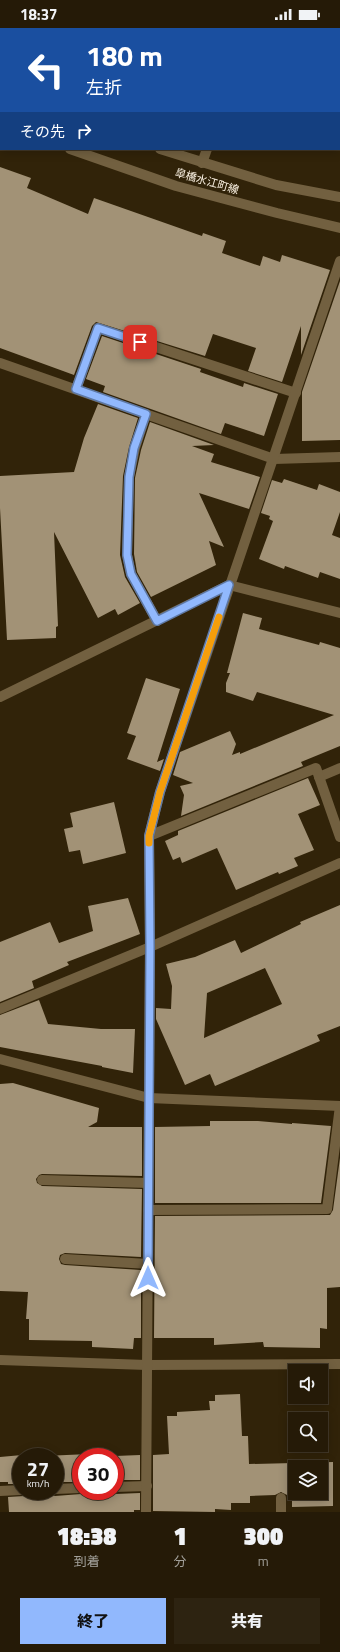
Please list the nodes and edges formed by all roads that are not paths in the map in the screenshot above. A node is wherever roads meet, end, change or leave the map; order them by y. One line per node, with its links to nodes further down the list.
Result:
1 (73, 150): 6 (street, 皐橋水江町線)
2 (164, 150): 4 (street, 皐橋水江町線)
3 (207, 150): 4 (street)
4 (202, 163): 5 (street, 皐橋水江町線)
5 (340, 197)
6 (340, 228)
7 (340, 261): 10 (street)
8 (0, 363): 9 (street)
9 (76, 389): 10 (street); 11 (street)
10 (296, 393): 13 (street)
11 (146, 414): 13 (street); 16 (street)
12 (340, 457): 13 (street)
13 (274, 459): 14 (street)
14 (229, 585): 15 (street); 16 (street); 20 (street)
15 (340, 613)
16 (157, 621): 17 (street)
17 (0, 697)
18 (340, 768): 19 (street)
19 (319, 776): 20 (street); 21 (street)
20 (149, 836): 23 (street)
21 (340, 837)
22 (340, 863): 23 (street)
23 (150, 947): 24 (street); 26 (street)
24 (0, 1009)
25 (0, 1059): 26 (street)
26 (149, 1098): 27 (street); 29 (street)
27 (340, 1106): 30 (street)
28 (42, 1180): 29 (street)
29 (148, 1183): 30 (street)
30 (148, 1210): 32 (street)
31 (65, 1259): 32 (street)
32 (148, 1264): 35 (street)
33 (0, 1360): 35 (street)
34 (340, 1364): 35 (street)
35 (147, 1365): 36 (street)
36 (146, 1486): 37 (street); 41 (street)
37 (124, 1487)
38 (12, 1490): 39 (street)
39 (0, 1491)
40 (281, 1498): 42 (street)
41 (146, 1512)
42 (281, 1512)

